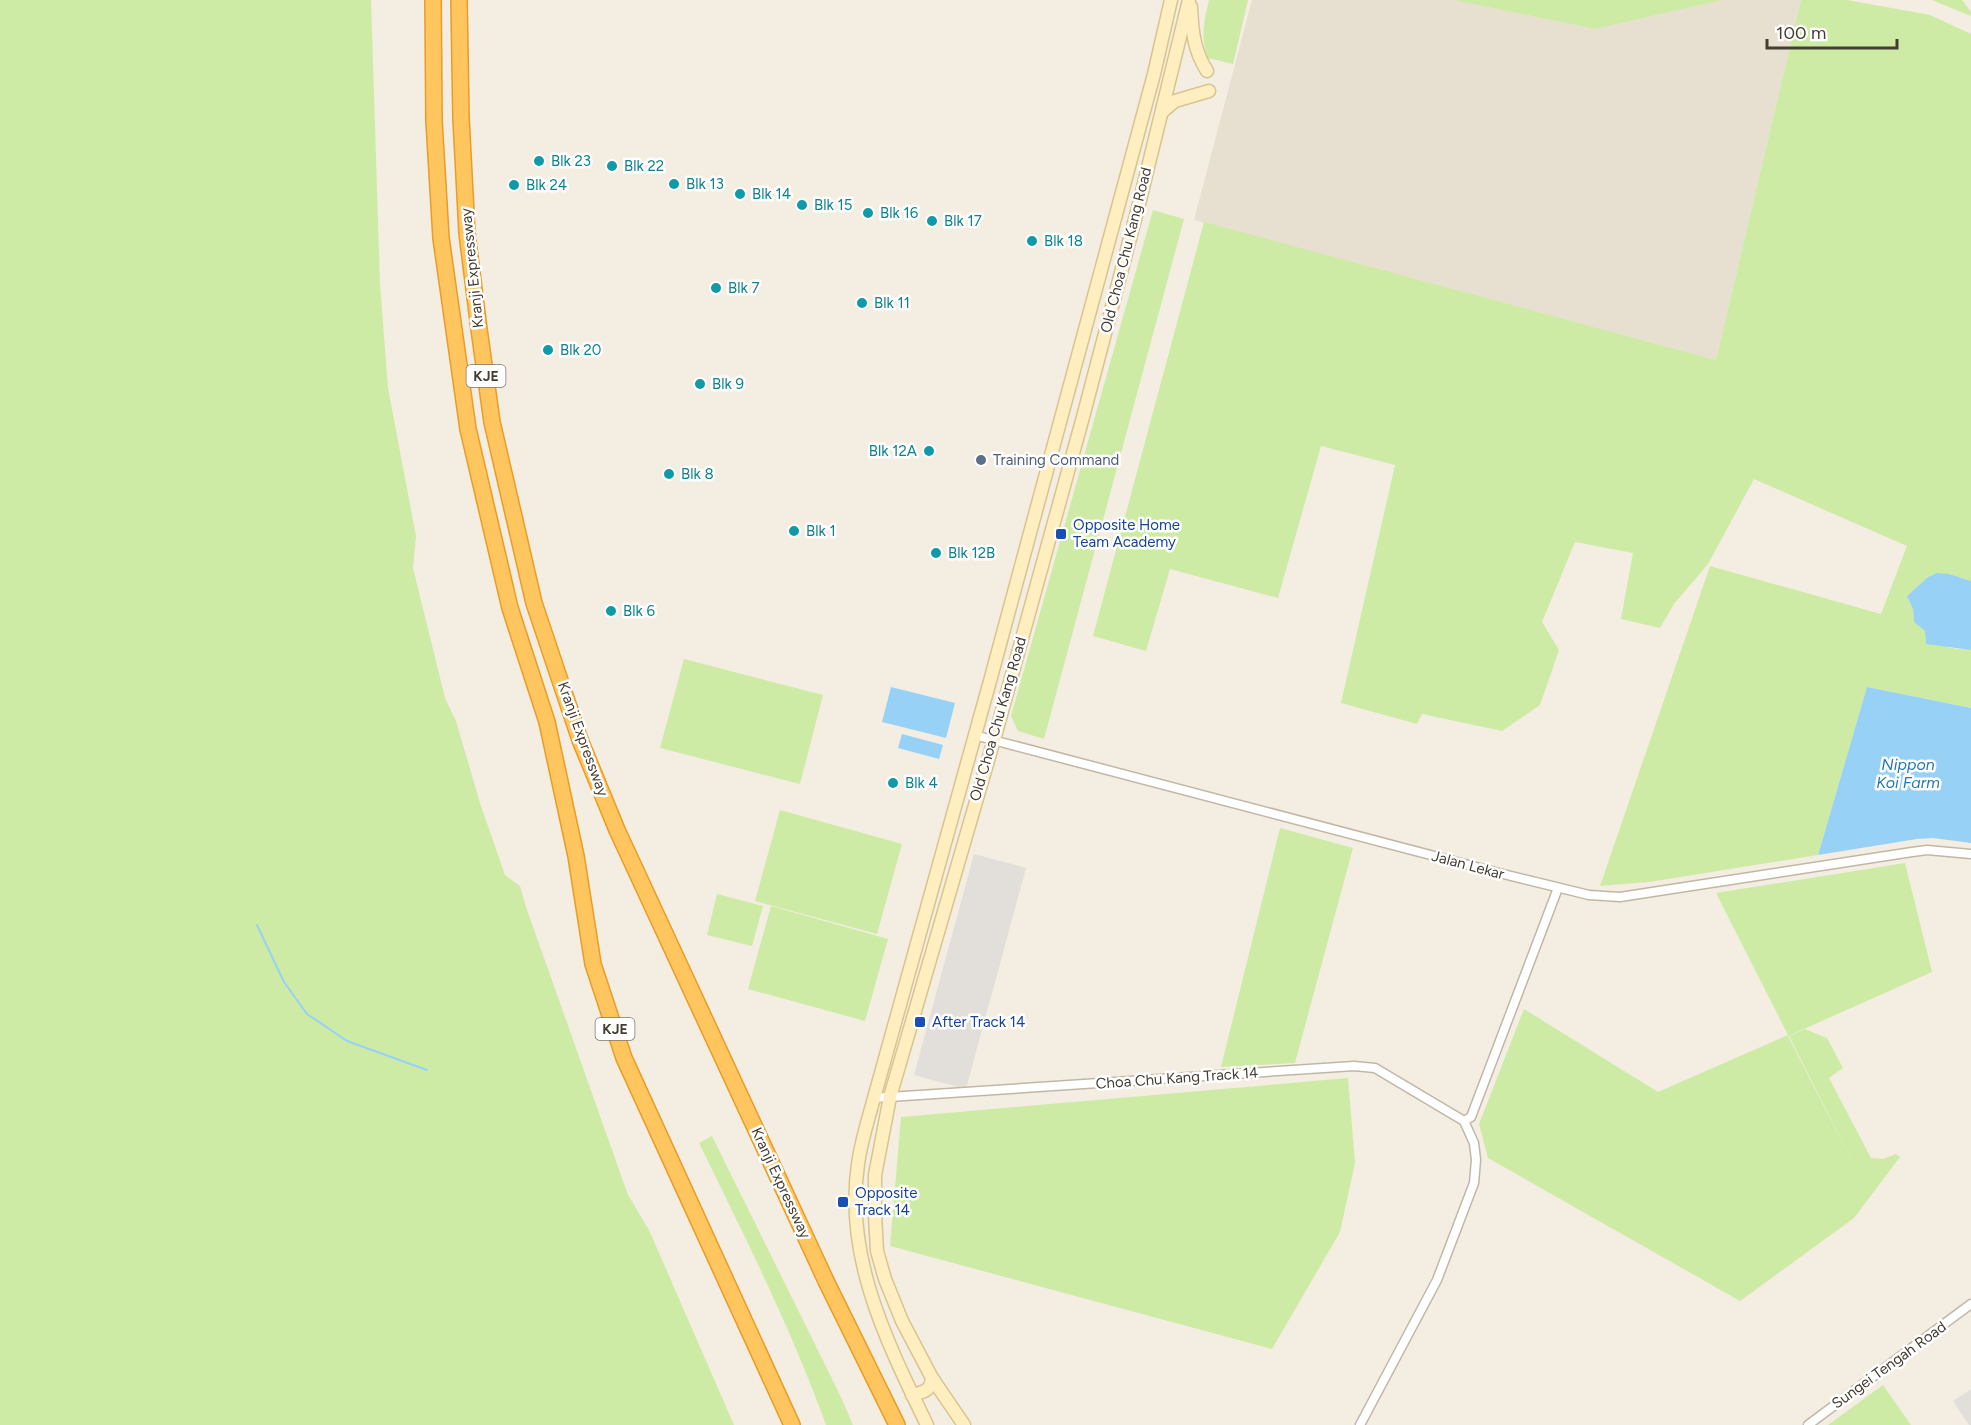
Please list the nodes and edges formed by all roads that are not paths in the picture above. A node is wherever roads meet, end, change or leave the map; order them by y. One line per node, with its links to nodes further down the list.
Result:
1 (433, 0): 20 (highway, Kranji Expressway / KJE)
2 (459, 0): 21 (highway, Kranji Expressway / KJE)
3 (1171, 0): 9 (main road, Old Choa Chu Kang Road)
4 (1190, 0): 5 (main road); 7 (main road, Old Choa Chu Kang Road)
5 (1207, 71)
6 (1209, 91): 7 (main road)
7 (1161, 112): 8 (main road, Old Choa Chu Kang Road)
8 (1083, 417): 9 (main road); 11 (main road, Old Choa Chu Kang Road)
9 (1060, 423): 10 (main road, Old Choa Chu Kang Road)
10 (974, 735): 11 (street, Jalan Lekar); 15 (main road, Old Choa Chu Kang Road)
11 (994, 740): 13 (street, Jalan Lekar); 14 (main road, Old Choa Chu Kang Road)
12 (1971, 854): 13 (street, Jalan Lekar)
13 (1558, 888): 16 (street)
14 (890, 1097): 15 (street, Choa Chu Kang Track 14); 16 (street, Choa Chu Kang Track 14); 18 (main road, Old Choa Chu Kang Road)
15 (874, 1098): 19 (main road, Old Choa Chu Kang Road)
16 (1464, 1121): 24 (street)
17 (1971, 1304): 25 (street, Sungei Tengah Road)
18 (932, 1378): 19 (main road); 23 (main road, Old Choa Chu Kang Road)
19 (912, 1395): 22 (main road, Old Choa Chu Kang Road)
20 (792, 1425)
21 (897, 1425)
22 (927, 1425)
23 (964, 1425)
24 (1360, 1425)
25 (1808, 1425)

